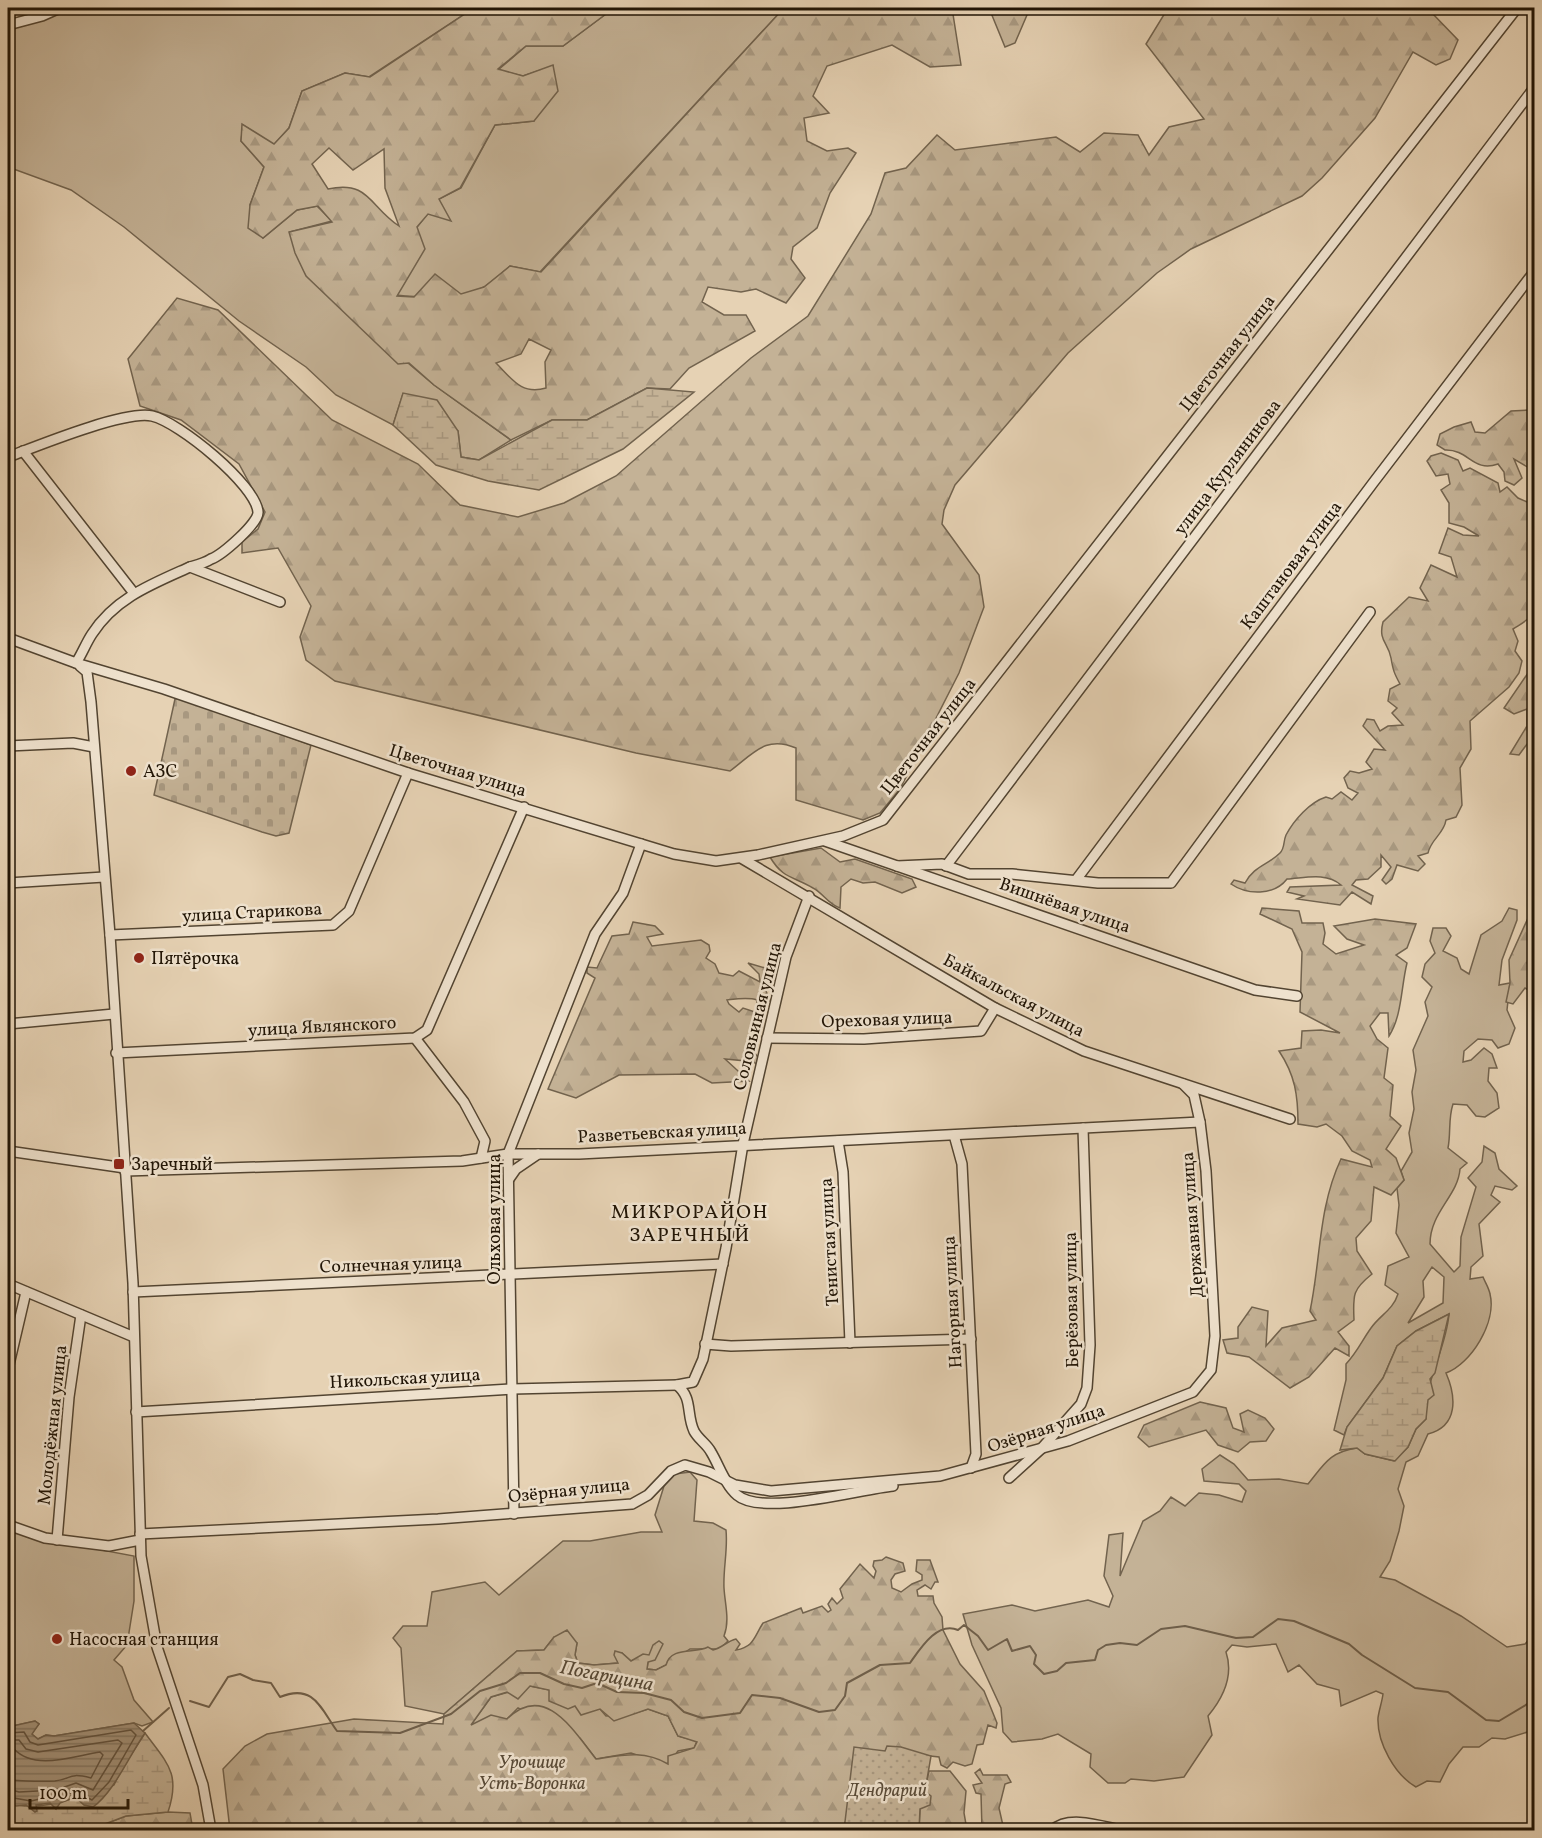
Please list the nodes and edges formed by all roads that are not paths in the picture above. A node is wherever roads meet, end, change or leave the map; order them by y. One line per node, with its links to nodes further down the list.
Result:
1 (60, 8): 3 (street)
2 (1517, 8): 18 (street, Цветочная улица)
3 (8, 25)
4 (1534, 88): 22 (street, улица Курлянинова)
5 (1534, 272): 24 (street, Каштановая улица)
6 (23, 451): 7 (street); 8 (street); 9 (street)
7 (8, 457)
8 (190, 567): 9 (street); 10 (street)
9 (133, 592): 13 (street)
10 (280, 602)
11 (1370, 612): 24 (street)
12 (8, 638): 13 (street, Цветочная улица)
13 (76, 663): 15 (street); 16 (street, Цветочная улица)
14 (8, 746): 15 (street)
15 (94, 747): 23 (street)
16 (408, 773): 17 (street, Цветочная улица); 27 (street, улица Старикова)
17 (524, 807): 19 (street, Цветочная улица); 32 (street, улица Являнского)
18 (822, 840): 20 (street, Цветочная улица); 21 (street, Вишнёвая улица)
19 (641, 844): 20 (street, Цветочная улица); 43 (street, Ольховая улица)
20 (741, 858): 26 (street, Байкальская улица)
21 (897, 866): 22 (street); 28 (street, Вишнёвая улица)
22 (946, 866): 24 (street)
23 (104, 877): 25 (street); 27 (street)
24 (1076, 880)
25 (8, 883)
26 (809, 896): 29 (street, Байкальская улица); 33 (street, Соловьиная улица)
27 (110, 935): 30 (street)
28 (1298, 996)
29 (995, 1008): 33 (street, Ореховая улица); 35 (street, Байкальская улица)
30 (114, 1014): 31 (street); 34 (street)
31 (8, 1024)
32 (415, 1038): 34 (street, улица Являнского); 45 (street)
33 (767, 1038): 41 (street, Соловьиная улица)
34 (117, 1053): 46 (street)
35 (1184, 1084): 36 (street, Байкальская улица); 37 (street, Державная улица)
36 (1290, 1119)
37 (1200, 1122): 38 (street, Разветьевская улица); 59 (street, Державная улица)
38 (1083, 1128): 39 (street, Разветьевская улица); 63 (street, Берёзовая улица)
39 (954, 1135): 40 (street, Разветьевская улица); 55 (street, Нагорная улица)
40 (838, 1141): 41 (street, Разветьевская улица); 56 (street, Тенистая улица)
41 (743, 1144): 44 (street, Разветьевская улица); 48 (street, Соловьиная улица)
42 (8, 1151): 46 (street, Разветьевская улица)
43 (508, 1154): 44 (street, Разветьевская улица); 45 (street, Разветьевская улица); 47 (street, Ольховая улица)
44 (538, 1154): 47 (street)
45 (481, 1158): 46 (street, Разветьевская улица)
46 (125, 1169): 52 (street)
47 (509, 1179): 49 (street, Ольховая улица)
48 (723, 1264): 49 (street, Солнечная улица); 57 (street, Соловьиная улица)
49 (510, 1275): 52 (street, Солнечная улица); 61 (street, Ольховая улица)
50 (8, 1284): 51 (street)
51 (26, 1292): 53 (street); 58 (street)
52 (133, 1292): 54 (street)
53 (81, 1315): 54 (street); 71 (street, Молодёжная улица)
54 (134, 1337): 62 (street)
55 (971, 1339): 56 (street); 64 (street, Нагорная улица)
56 (850, 1342): 57 (street)
57 (705, 1344): 60 (street, Соловьиная улица)
58 (8, 1370)
59 (1211, 1370): 63 (street, Озёрная улица)
60 (677, 1385): 61 (street, Никольская улица); 67 (street)
61 (512, 1389): 62 (street, Никольская улица); 68 (street, Ольховая улица)
62 (136, 1412): 70 (street)
63 (1041, 1449): 64 (street, Озёрная улица); 66 (street, Берёзовая улица)
64 (971, 1468): 65 (street, Озёрная улица)
65 (918, 1478): 67 (street, Озёрная улица); 67 (street)
66 (1009, 1478)
67 (726, 1481): 68 (street, Озёрная улица)
68 (514, 1514): 70 (street, Озёрная улица)
69 (8, 1525): 71 (street)
70 (140, 1537): 71 (street, Озёрная улица); 72 (street)
71 (57, 1540)
72 (211, 1830)
73 (1053, 1830): 74 (street)
74 (1120, 1830)

